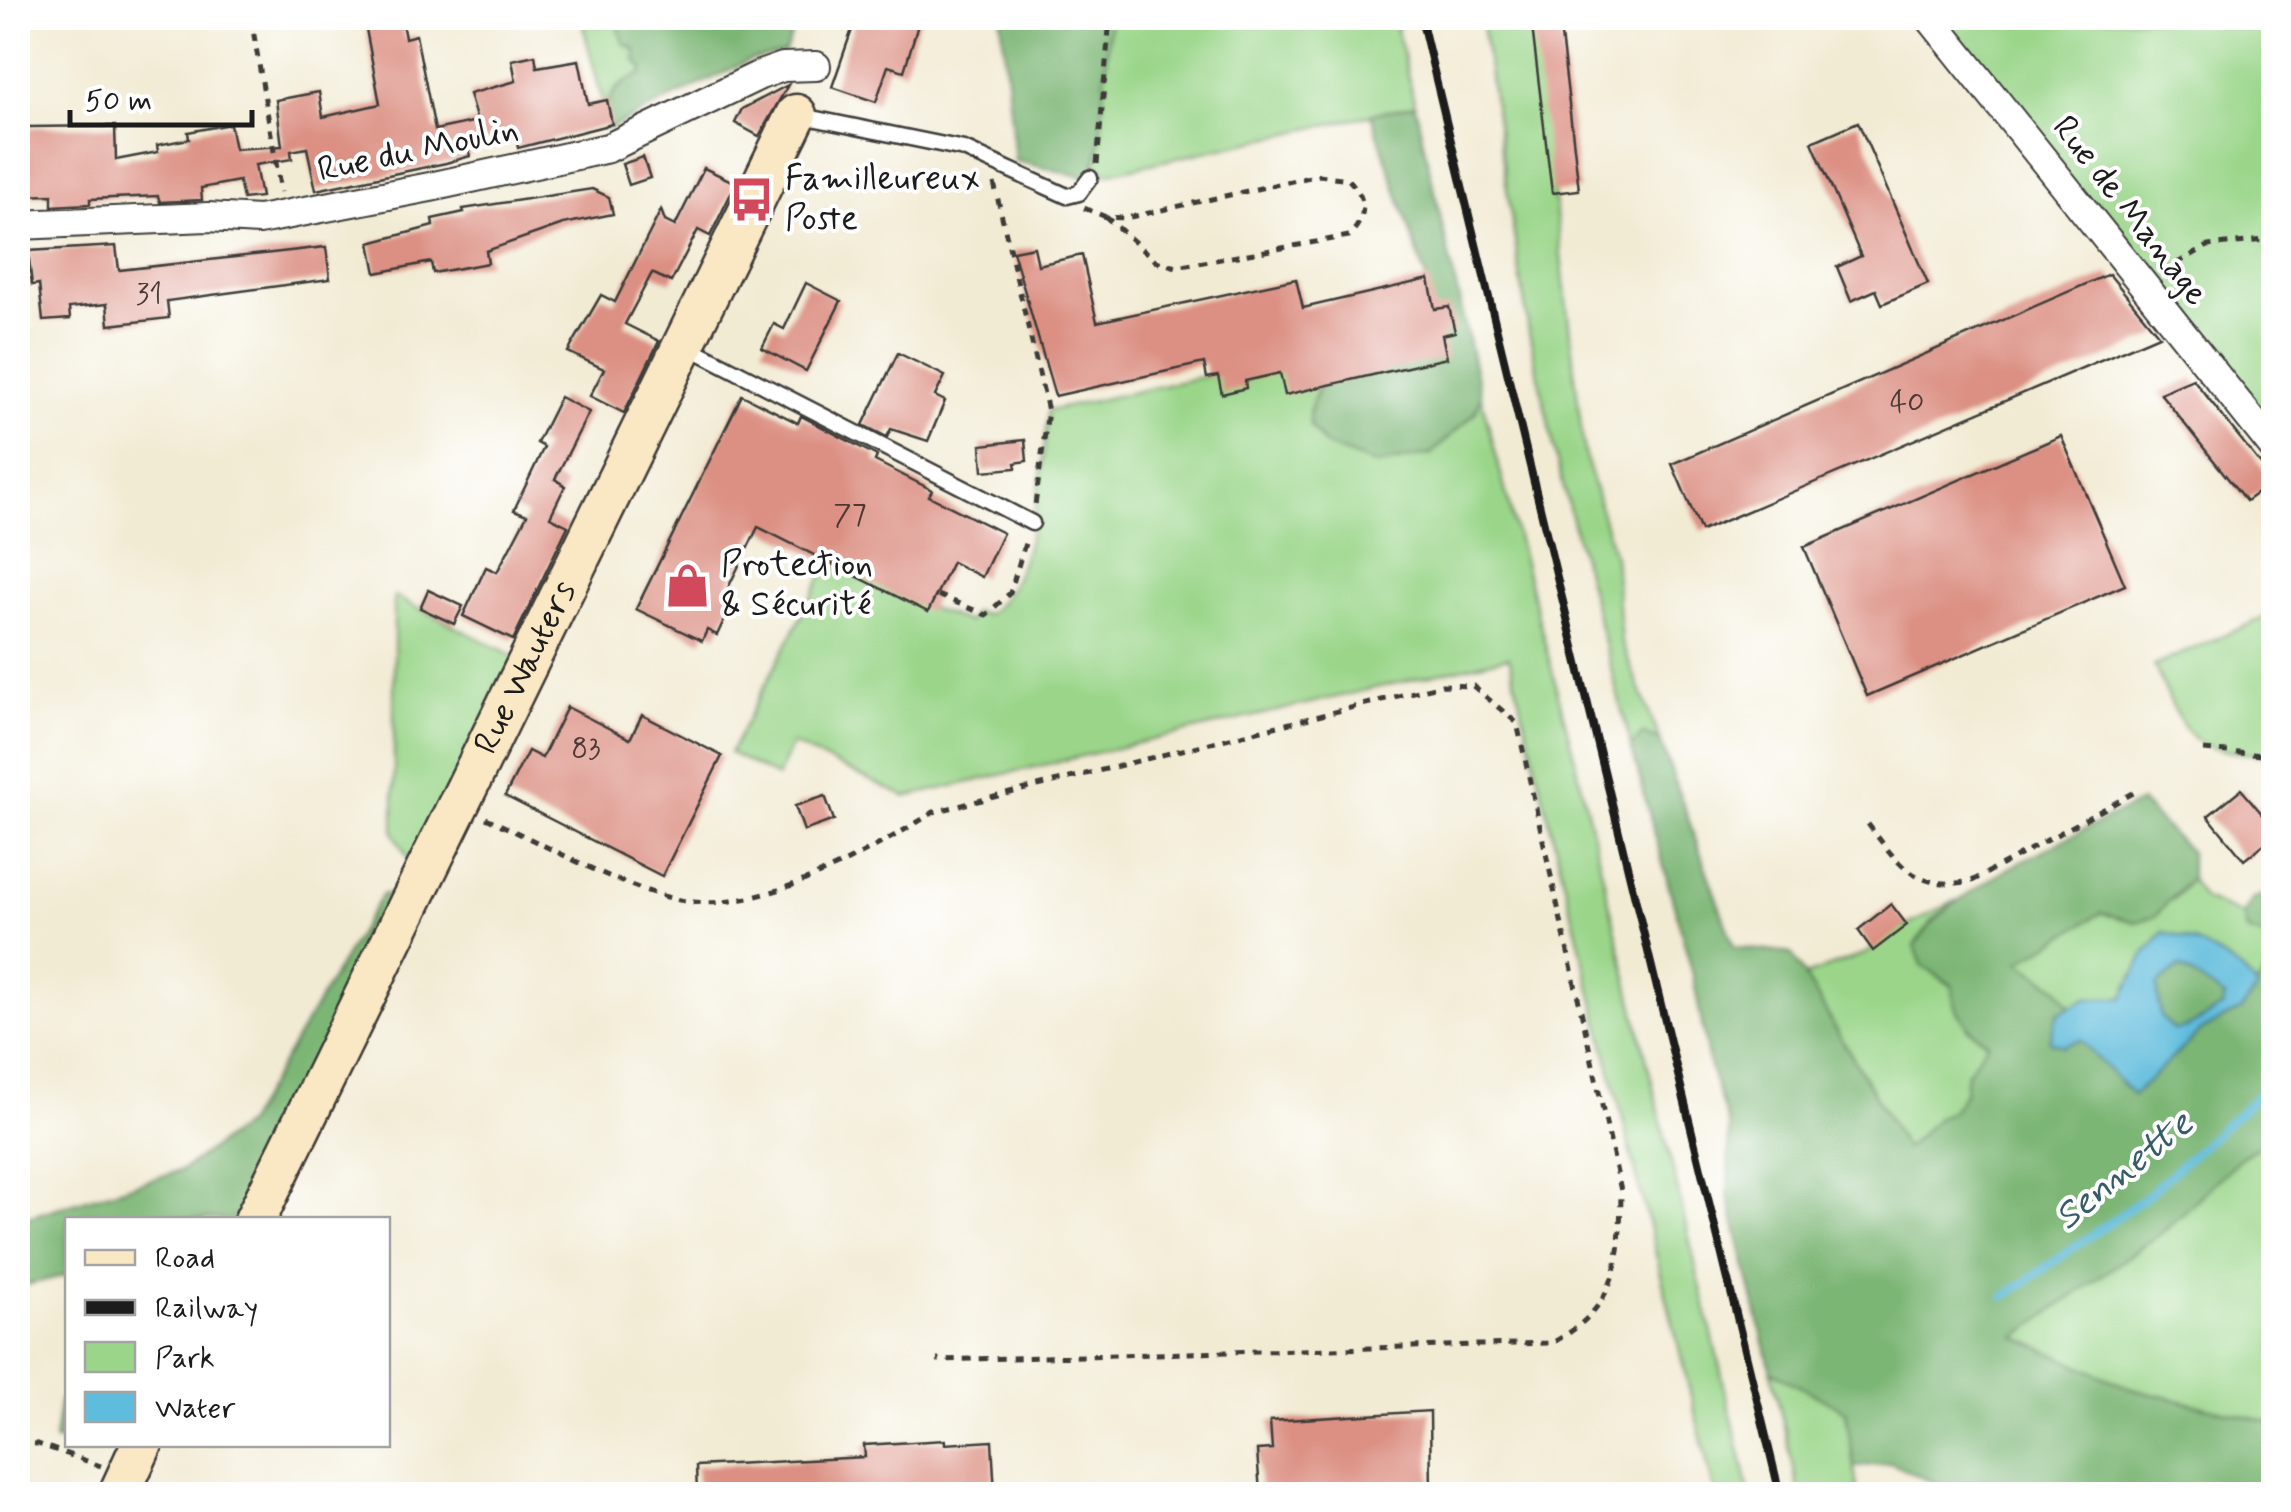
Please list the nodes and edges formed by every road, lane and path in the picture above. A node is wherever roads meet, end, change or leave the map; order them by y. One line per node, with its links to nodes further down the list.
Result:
1 (251, 18): 9 (path)
2 (1110, 18): 7 (path)
3 (1930, 18): 13 (street, Rue de Manage)
4 (816, 66): 9 (street, Rue du Moulin)
5 (796, 114): 6 (lane); 14 (street, Rue Wauters)
6 (988, 161): 8 (lane); 16 (path)
7 (1090, 178): 8 (lane)
8 (1054, 193): 10 (path)
9 (285, 216): 11 (street, Rue du Moulin)
10 (1106, 217): 10 (path)
11 (18, 225)
12 (2274, 239): 13 (path)
13 (2139, 284): 15 (street, Rue de Manage)
14 (684, 344): 16 (lane); 21 (street, Rue Wauters)
15 (2274, 448)
16 (1032, 522): 17 (path)
17 (938, 596)
18 (2204, 750): 19 (path)
19 (2274, 756)
20 (2135, 792): 22 (path)
21 (460, 806): 25 (street, Rue Wauters); 26 (path)
22 (1868, 824)
23 (2267, 852): 24 (path)
24 (2274, 858)
25 (256, 1217)
26 (937, 1360)
27 (18, 1444): 28 (path); 29 (path)
28 (129, 1472)
29 (26, 1494)

